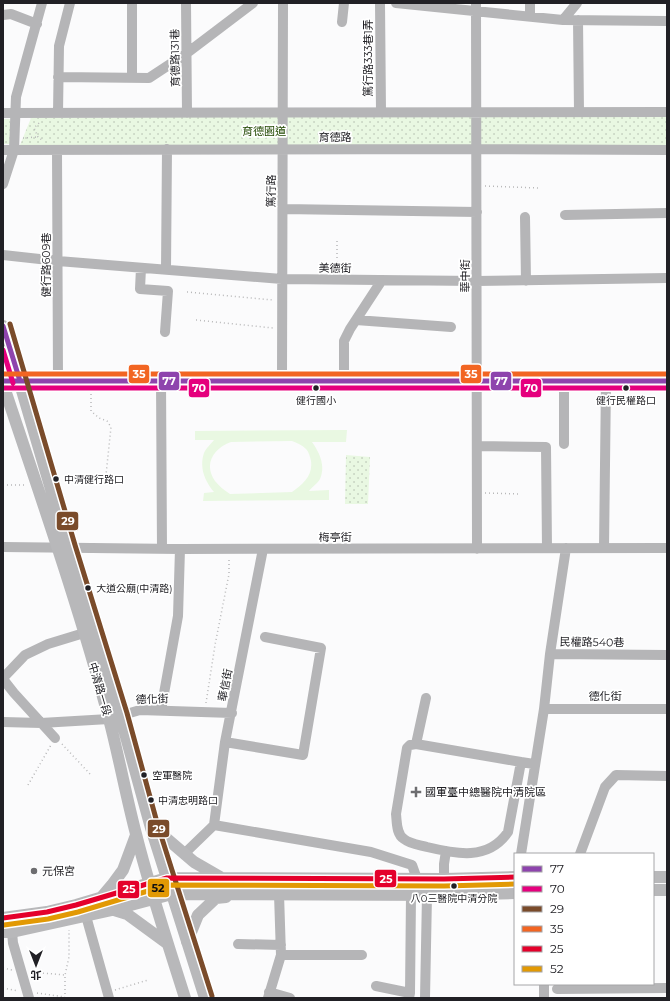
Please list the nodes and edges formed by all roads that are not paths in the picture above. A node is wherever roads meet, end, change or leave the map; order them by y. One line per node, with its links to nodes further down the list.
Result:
1 (42, 3): 19 (street)
2 (70, 3): 21 (street)
3 (132, 3): 22 (street)
4 (186, 3): 20 (street, 育德路131巷)
5 (253, 3): 20 (street)
6 (283, 3): 31 (street, 篤行路)
7 (344, 3): 18 (street)
8 (380, 3): 23 (street, 篤行路333巷1弄)
9 (396, 3): 12 (street)
10 (530, 3): 14 (street)
11 (577, 3): 15 (street)
12 (476, 7): 14 (street); 24 (street, 華中街)
13 (3, 15): 19 (street)
14 (530, 16): 15 (street)
15 (563, 20): 16 (street)
16 (578, 20): 17 (street); 25 (street)
17 (667, 21)
18 (342, 22)
19 (37, 24): 28 (street)
20 (187, 53): 22 (street); 30 (street, 育德路131巷)
21 (58, 77): 22 (street); 29 (street)
22 (132, 78)
23 (381, 112): 24 (street); 31 (street)
24 (477, 112): 25 (street); 33 (street, 華中街)
25 (579, 112): 26 (street)
26 (667, 112)
27 (3, 113): 28 (street)
28 (15, 113): 29 (street); 35 (street)
29 (58, 113): 30 (street)
30 (187, 113): 31 (street)
31 (283, 113): 37 (street, 篤行路)
32 (167, 149): 36 (street, 育德路); 37 (street, 育德路); 48 (street)
33 (477, 149): 37 (street, 育德路); 38 (street, 育德路); 41 (street, 華中街)
34 (3, 150): 35 (street, 育德路)
35 (14, 150): 36 (street, 育德路); 39 (street)
36 (57, 150): 46 (street, 健行路609巷)
37 (284, 150): 40 (street, 篤行路)
38 (667, 150)
39 (3, 184)
40 (283, 209): 41 (street); 50 (street, 篤行路)
41 (477, 212): 52 (street, 華中街)
42 (667, 213): 43 (street)
43 (565, 215)
44 (525, 217): 53 (street)
45 (3, 255): 46 (street, 美德街)
46 (58, 261): 47 (street, 美德街); 59 (street, 健行路609巷)
47 (141, 268): 48 (street, 美德街); 57 (street)
48 (166, 270): 50 (street, 美德街)
49 (667, 278): 53 (street, 美德街)
50 (282, 279): 51 (street, 美德街); 61 (street, 篤行路)
51 (382, 280): 52 (street, 美德街); 54 (street)
52 (477, 281): 53 (street, 美德街); 65 (street, 華中街)
53 (526, 281)
54 (356, 320): 56 (street); 62 (street)
55 (3, 326): 63 (main road, 中清路一段)
56 (451, 327)
57 (165, 332)
58 (3, 380): 63 (street)
59 (58, 380): 60 (street); 63 (street)
60 (161, 380): 61 (street); 77 (street)
61 (282, 380): 62 (street)
62 (344, 380): 65 (street)
63 (20, 381): 72 (main road, 中清路一段)
64 (667, 381): 67 (street)
65 (477, 382): 66 (street); 70 (street, 華中街)
66 (564, 382): 67 (street); 69 (street)
67 (606, 382): 75 (street)
68 (3, 384): 72 (main road, 中清路一段)
69 (564, 444)
70 (477, 446): 73 (street); 79 (street, 華中街)
71 (3, 546): 72 (street, 梅亭街)
72 (63, 548): 77 (street, 梅亭街); 81 (main road, 中清路一段); 91 (main road, 中清路一段)
73 (547, 548): 74 (street, 梅亭街); 79 (street, 梅亭街)
74 (566, 548): 75 (street, 梅亭街); 83 (street, 民權路540巷)
75 (604, 548): 76 (street, 梅亭街)
76 (667, 548)
77 (162, 549): 80 (street, 梅亭街)
78 (263, 549): 79 (street, 梅亭街); 80 (street, 梅亭街); 90 (street, 華信街)
79 (477, 549)
80 (180, 550): 89 (street)
81 (84, 633): 85 (street); 91 (main road, 中清路一段)
82 (265, 637): 95 (street)
83 (550, 654): 84 (street, 民權路540巷); 88 (street)
84 (667, 655)
85 (3, 678): 93 (street)
86 (426, 698): 96 (street)
87 (667, 708): 88 (street, 德化街)
88 (544, 709): 98 (street)
89 (161, 710): 90 (street, 德化街); 91 (street, 德化街)
90 (232, 713): 95 (street, 華信街)
91 (114, 717): 93 (street, 德化街); 101 (main road, 中清路一段); 102 (main road, 中清路一段)
92 (3, 722): 93 (street, 德化街)
93 (41, 723): 94 (street)
94 (55, 738)
95 (225, 742): 100 (street, 華信街)
96 (416, 744): 97 (street); 103 (street)
97 (521, 762): 98 (street); 103 (street)
98 (534, 764): 104 (street)
99 (667, 776): 105 (street)
100 (214, 825): 106 (street); 112 (street)
101 (151, 828): 106 (main road); 110 (main road, 中清路一段)
102 (136, 835): 114 (main road, 中清路一段); 124 (main road)
103 (446, 851): 113 (street)
104 (521, 853)
105 (580, 853)
106 (184, 854): 111 (main road)
107 (514, 877): 113 (main road)
108 (654, 877): 109 (main road)
109 (667, 877)
110 (167, 878): 111 (main road); 114 (main road); 118 (main road, 中清路一段)
111 (221, 878): 112 (main road)
112 (417, 879): 113 (main road)
113 (444, 879): 123 (street)
114 (149, 883): 124 (main road); 125 (main road, 中清路一段)
115 (654, 890): 116 (main road)
116 (667, 890)
117 (514, 893): 123 (main road)
118 (172, 894): 119 (main road); 125 (main road); 130 (main road, 中清路一段)
119 (236, 894): 120 (main road); 130 (main road)
120 (279, 894): 121 (main road); 133 (street)
121 (411, 895): 122 (main road); 143 (street)
122 (427, 895): 123 (main road); 147 (street)
123 (444, 895)
124 (100, 898): 128 (main road)
125 (155, 899): 126 (main road); 131 (main road, 中清路一段)
126 (112, 910): 127 (main road); 131 (main road)
127 (86, 916): 129 (main road); 141 (street)
128 (3, 918)
129 (7, 932): 140 (street)
130 (187, 942): 145 (main road, 中清路一段)
131 (168, 944): 144 (main road, 中清路一段)
132 (238, 944): 133 (street)
133 (281, 950): 134 (street); 142 (street)
134 (362, 955)
135 (544, 985): 148 (street)
136 (376, 986): 143 (street)
137 (600, 986): 138 (street); 139 (street)
138 (667, 988)
139 (557, 990)
140 (28, 995)
141 (108, 995)
142 (268, 995): 146 (street)
143 (410, 996)
144 (184, 998)
145 (204, 998)
146 (290, 998)
147 (425, 998)
148 (544, 998)

